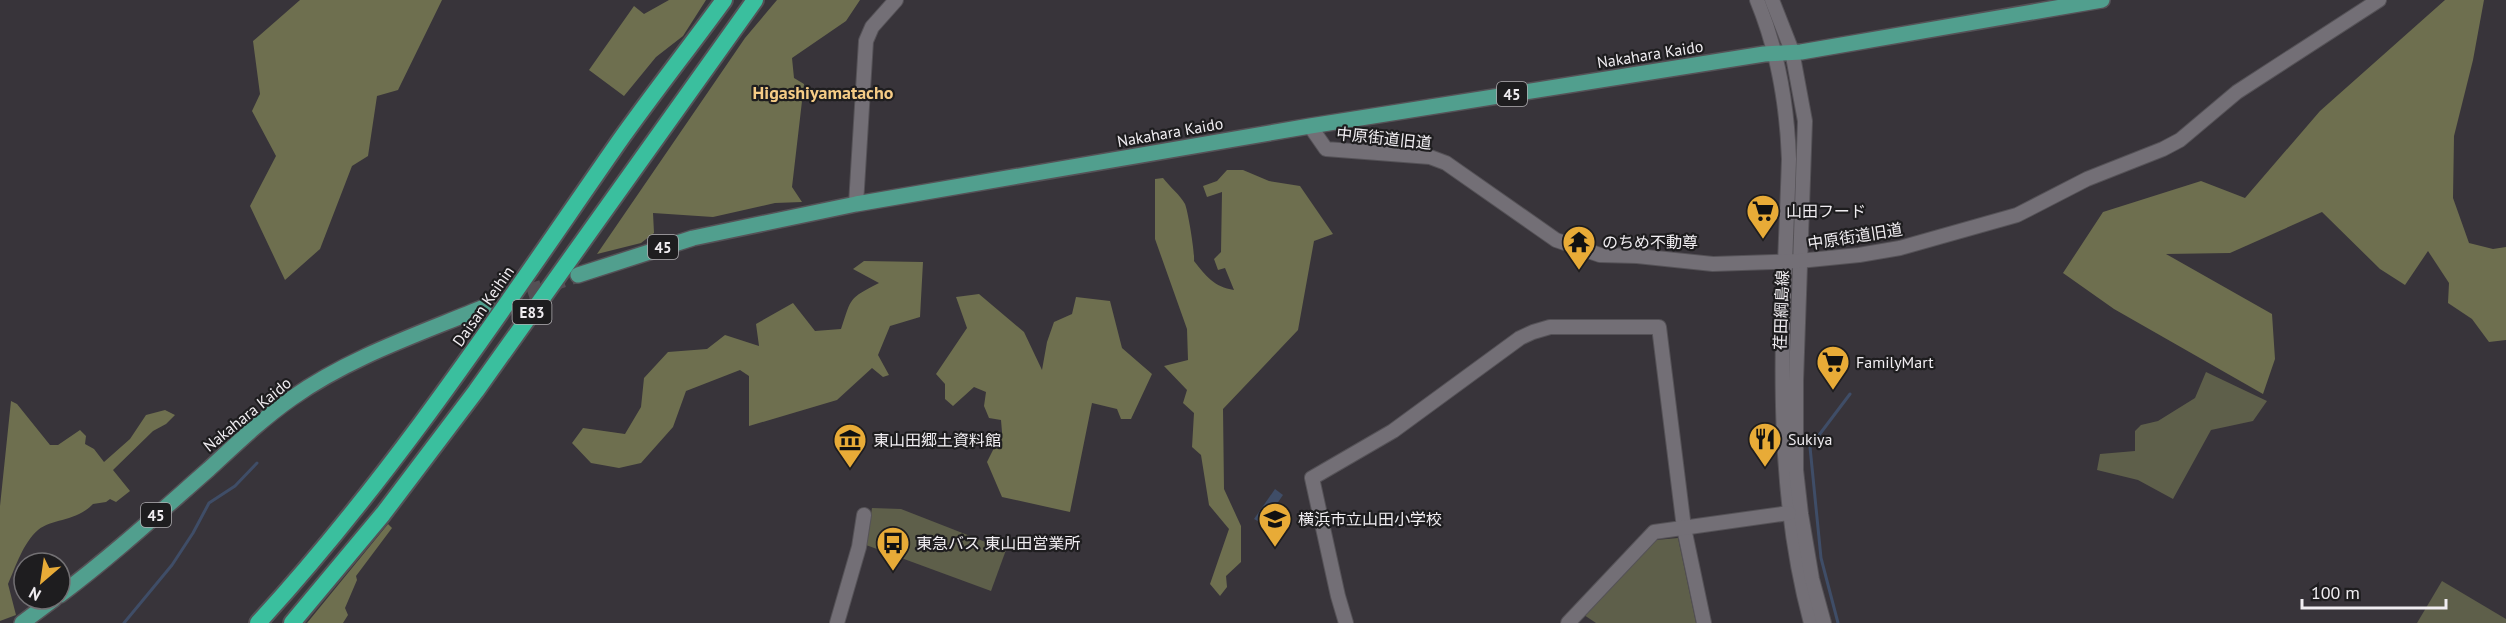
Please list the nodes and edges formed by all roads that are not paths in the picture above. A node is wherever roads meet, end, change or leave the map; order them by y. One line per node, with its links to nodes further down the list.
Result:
1 (724, 0): 22 (highway, Daisan Keihin / E83)
2 (755, 0): 20 (highway, E83)
3 (896, 0): 11 (street)
4 (1757, 0): 9 (street, 荏田綱島線)
5 (1772, 0): 8 (street, 荏田綱島線)
6 (2102, 0): 8 (main road, Nakahara Kaido / 45)
7 (2379, 0): 12 (street, 中原街道旧道)
8 (1791, 48): 9 (main road, Nakahara Kaido / 45); 12 (street, 荏田綱島線)
9 (1775, 52): 10 (main road, Nakahara Kaido / 45); 12 (street, 荏田綱島線)
10 (1310, 126): 11 (main road, Nakahara Kaido / 45); 12 (street, 中原街道旧道)
11 (856, 204): 13 (main road, Nakahara Kaido / 45)
12 (1792, 261): 15 (street, 荏田綱島線); 28 (street, 荏田綱島線)
13 (578, 275)
14 (484, 307): 18 (main road, Nakahara Kaido / 45)
15 (1789, 513): 17 (street); 27 (street, 荏田綱島線)
16 (864, 515): 23 (street)
17 (1684, 528): 24 (street); 25 (street); 26 (street)
18 (72, 586)
19 (38, 611): 21 (main road)
20 (295, 620)
21 (22, 623)
22 (258, 623)
23 (837, 623)
24 (1346, 623)
25 (1568, 623)
26 (1704, 623)
27 (1811, 623)
28 (1824, 623)

